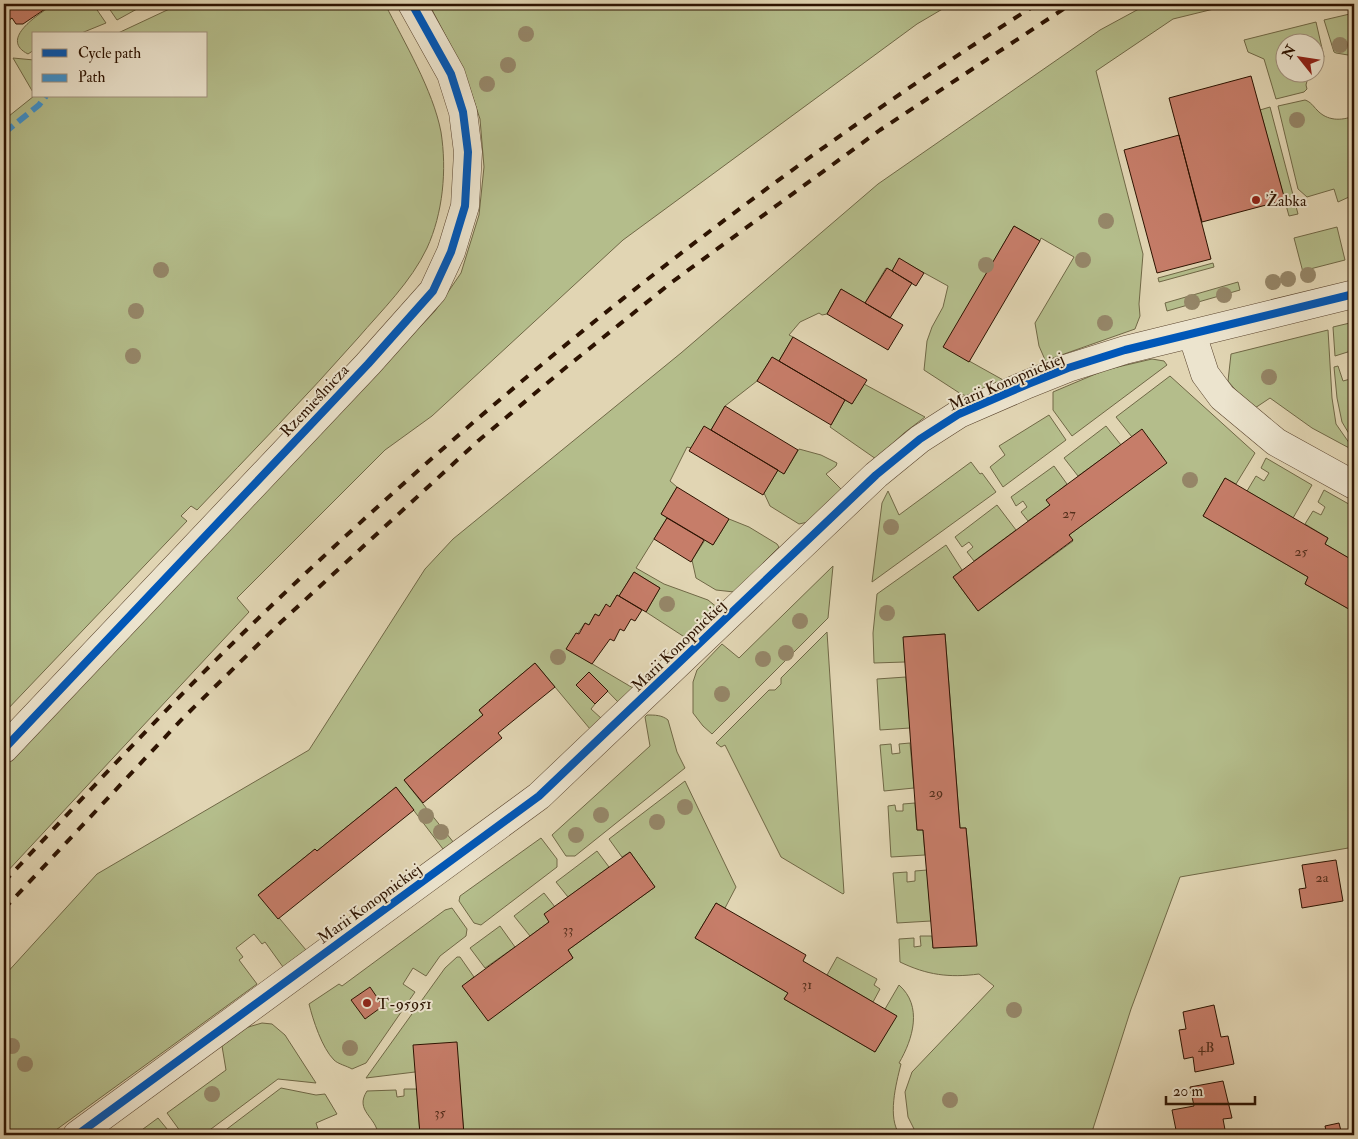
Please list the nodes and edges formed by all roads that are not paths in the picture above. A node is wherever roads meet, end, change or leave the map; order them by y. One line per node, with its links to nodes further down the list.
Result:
1 (412, 4): 5 (street, Rzemieślnicza)
2 (1354, 294): 3 (street, Marii Konopnickiej)
3 (1192, 334): 4 (street); 6 (street, Marii Konopnickiej)
4 (1354, 485)
5 (4, 749)
6 (77, 1135)

